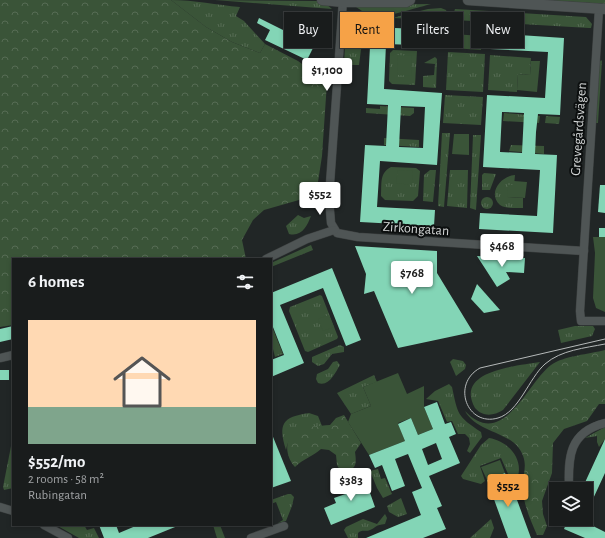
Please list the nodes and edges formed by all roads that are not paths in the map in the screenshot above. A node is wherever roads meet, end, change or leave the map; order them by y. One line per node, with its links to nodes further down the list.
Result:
1 (322, 0): 4 (street)
2 (410, 0): 4 (street)
3 (468, 0): 5 (street, Grevegårdsvägen)
4 (343, 1): 6 (street)
5 (602, 9): 7 (street, Grevegårdsvägen)
6 (334, 230): 7 (street, Zirkongatan); 8 (street)
7 (584, 251): 9 (street)
8 (268, 258)
9 (605, 321)
10 (12, 355): 11 (street)
11 (0, 358)
12 (605, 423): 13 (street)
13 (569, 482)
14 (0, 507): 15 (street)
15 (12, 511)
16 (46, 526): 18 (street)
17 (284, 526): 19 (street)
18 (68, 538)
19 (252, 538)

